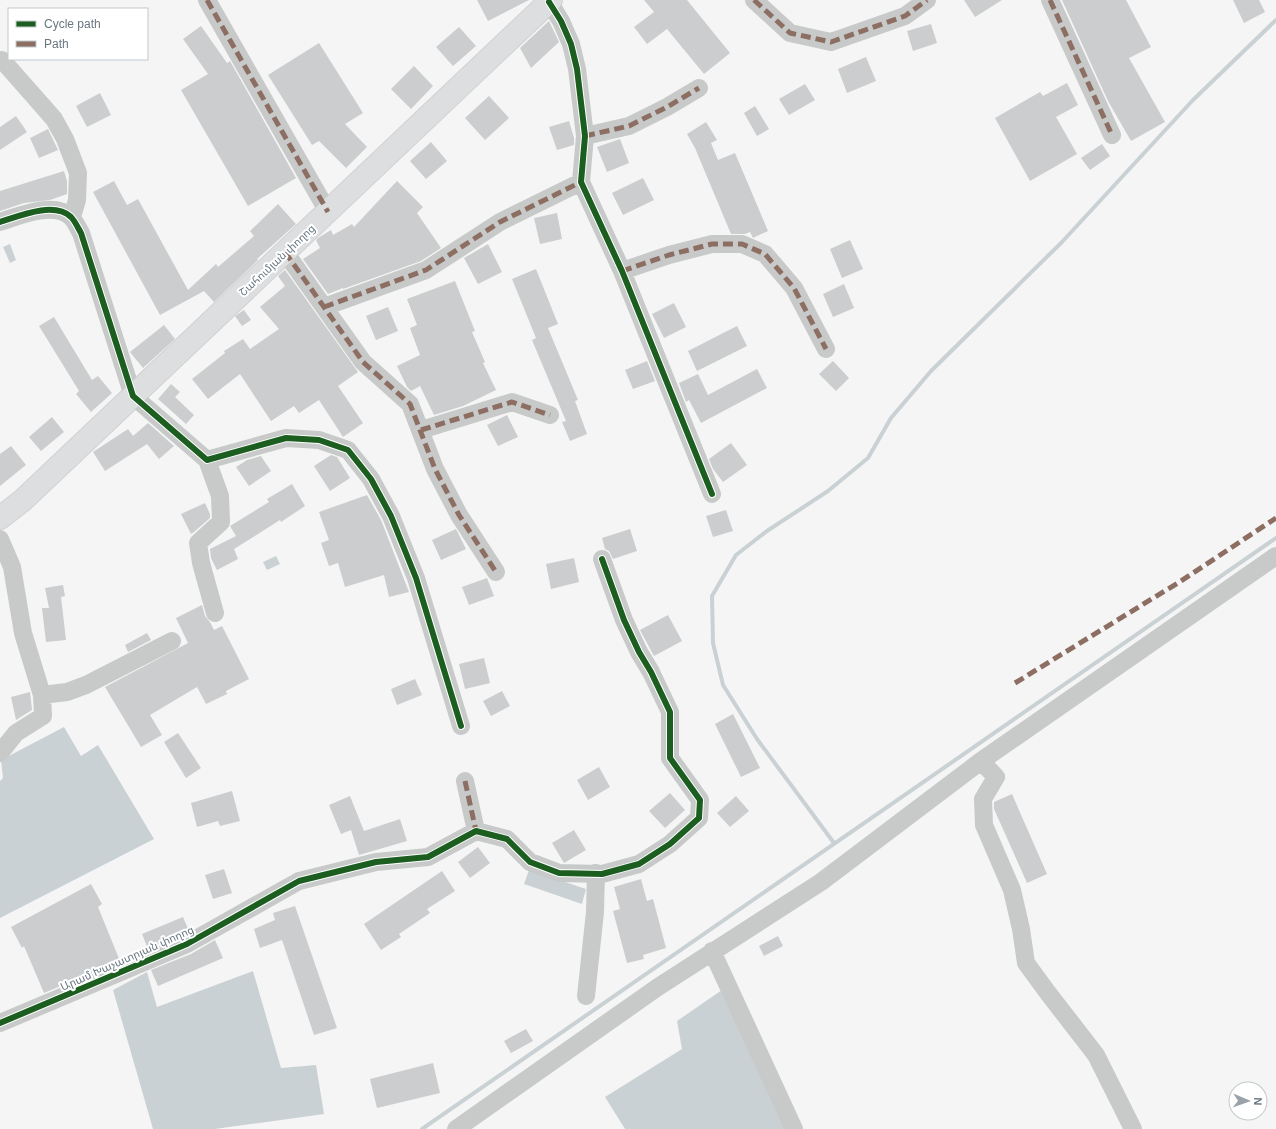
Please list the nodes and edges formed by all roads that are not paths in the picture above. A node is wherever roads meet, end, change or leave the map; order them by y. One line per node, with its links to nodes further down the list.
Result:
1 (207, 0): 11 (street)
2 (754, 0): 3 (street)
3 (927, 0)
4 (1050, 0): 8 (street)
5 (550, 1): 9 (street); 11 (main road, Շահումյան փողոց)
6 (2, 60): 12 (street)
7 (699, 88): 9 (street)
8 (1112, 135)
9 (585, 136): 10 (street)
10 (581, 182): 15 (street); 16 (street)
11 (328, 212): 14 (main road, Շահումյան փողոց)
12 (72, 217): 13 (street); 18 (street)
13 (0, 222)
14 (285, 252): 16 (street); 18 (main road, Շահումյան փողոց)
15 (622, 271): 17 (street); 22 (street)
16 (324, 307): 20 (street)
17 (826, 349)
18 (133, 396): 21 (street); 23 (main road, Շահումյան փողոց)
19 (550, 415): 20 (street)
20 (421, 430): 27 (street)
21 (207, 460): 28 (street); 31 (street)
22 (712, 494)
23 (0, 518)
24 (0, 539): 30 (street)
25 (1276, 556): 33 (street)
26 (602, 559): 36 (street)
27 (496, 572)
28 (215, 613)
29 (172, 641): 30 (street)
30 (42, 695): 32 (street)
31 (461, 726)
32 (0, 753)
33 (981, 761): 37 (street); 42 (street)
34 (465, 781): 35 (street)
35 (476, 830): 36 (street); 39 (street, Արամ Խաչատրյան փողոց)
36 (596, 874): 38 (street)
37 (712, 952): 40 (street); 41 (street)
38 (586, 996)
39 (0, 1023)
40 (456, 1129)
41 (794, 1129)
42 (1133, 1129)

